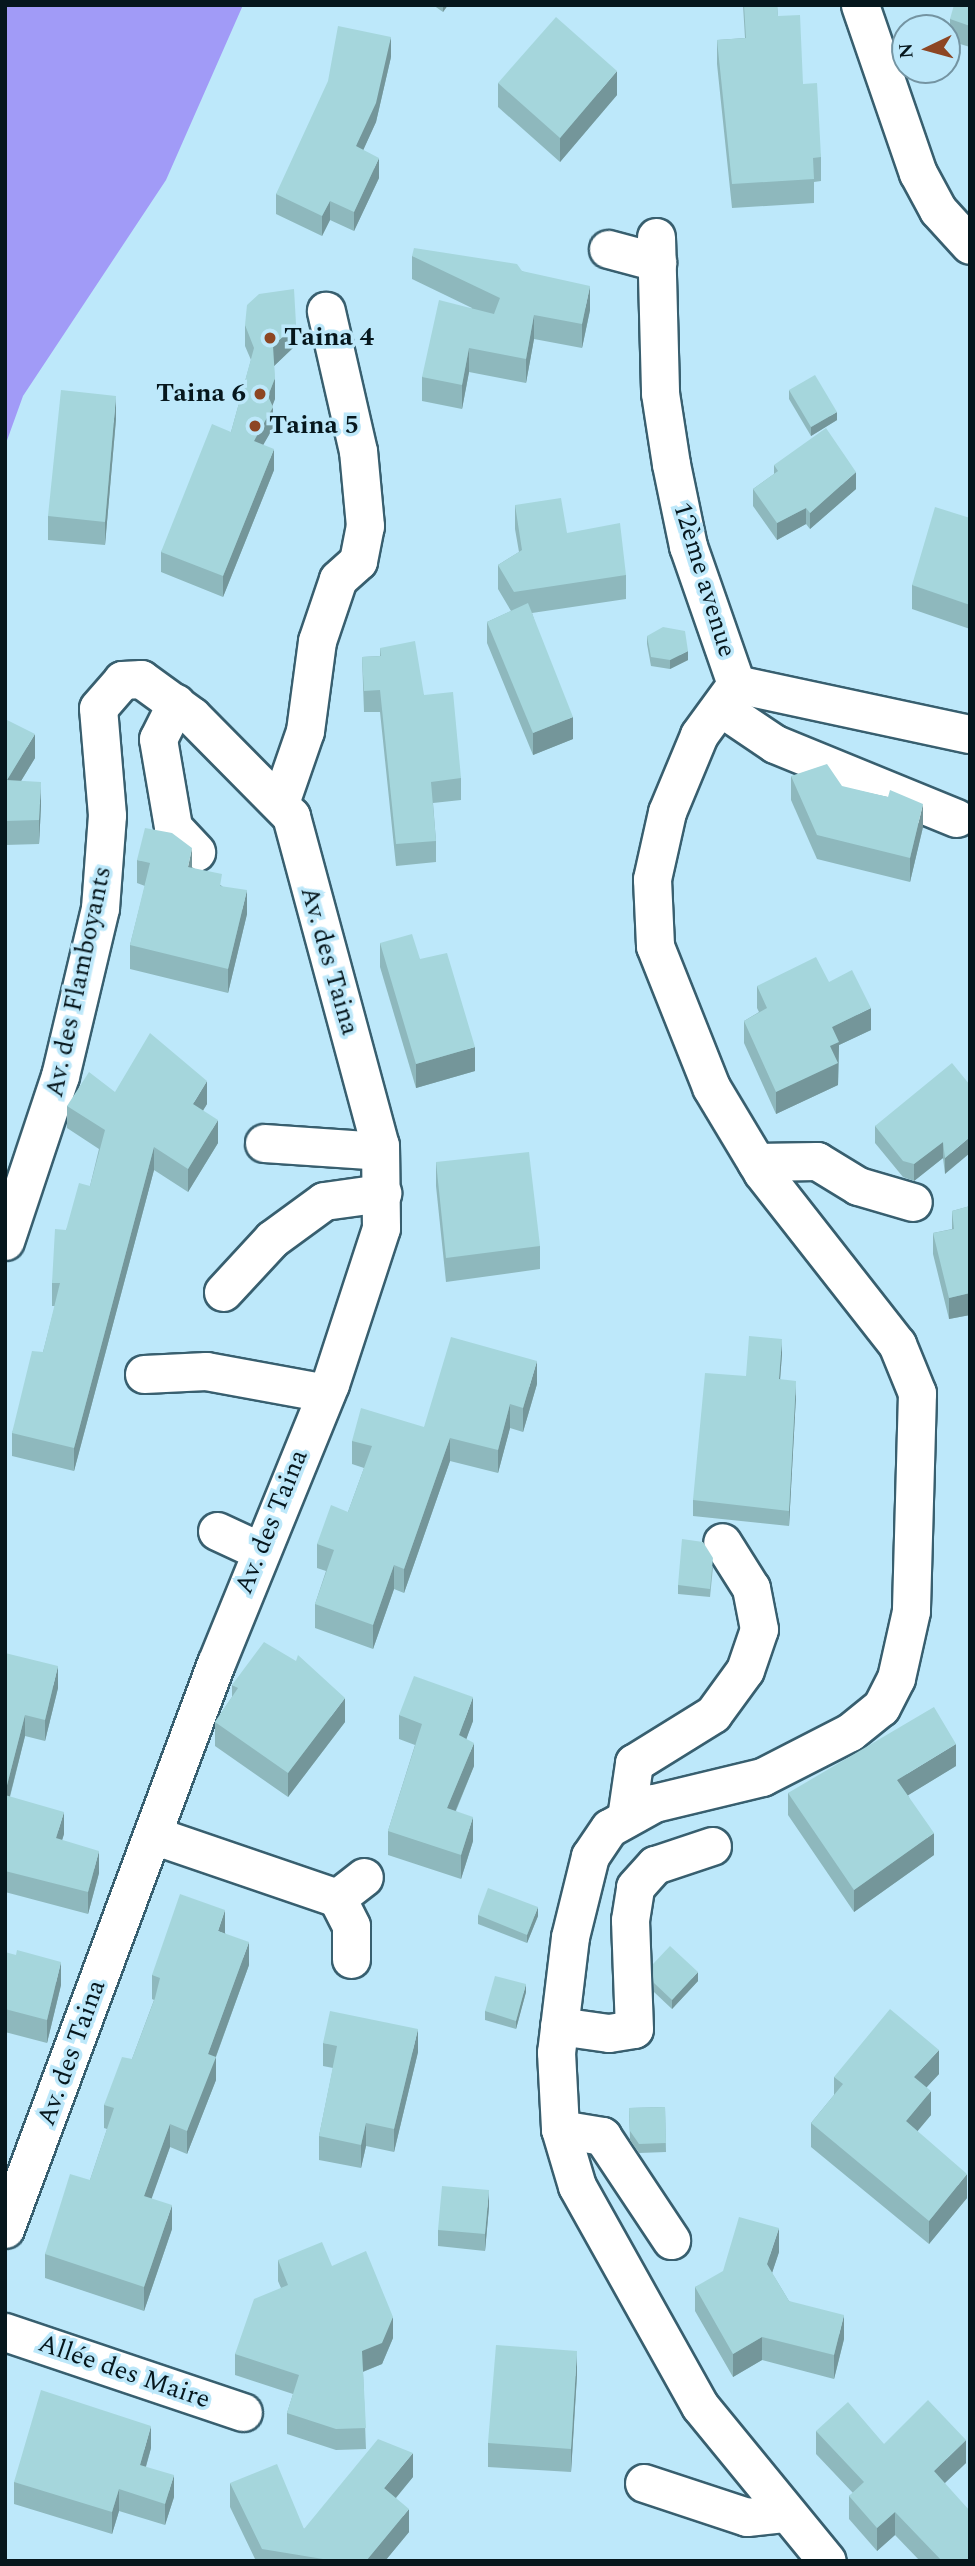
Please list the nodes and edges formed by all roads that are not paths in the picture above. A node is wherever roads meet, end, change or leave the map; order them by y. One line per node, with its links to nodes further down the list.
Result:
1 (860, 5): 2 (street)
2 (970, 245)
3 (608, 249): 5 (street, 12ème avenue)
4 (326, 310): 8 (street)
5 (728, 696): 7 (street, 12ème avenue); 9 (street); 13 (street)
6 (176, 703): 8 (street, Av. des Flamboyants); 10 (street); 16 (street, Av. des Flamboyants)
7 (970, 734)
8 (280, 803): 12 (street, Av. des Taina)
9 (956, 818)
10 (195, 852)
11 (264, 1143): 12 (street)
12 (380, 1151): 14 (street, Av. des Taina)
13 (756, 1162): 15 (street); 23 (street)
14 (382, 1193): 17 (street); 19 (street, Av. des Taina)
15 (913, 1202)
16 (5, 1241)
17 (223, 1292)
18 (144, 1374): 19 (street)
19 (326, 1393): 22 (street, Av. des Taina)
20 (217, 1531): 22 (street)
21 (722, 1542): 23 (street)
22 (260, 1551): 24 (street, Av. des Taina)
23 (625, 1818): 27 (street)
24 (153, 1835): 26 (street); 29 (street, Av. des Taina)
25 (712, 1846): 27 (street)
26 (351, 1959)
27 (559, 2026): 28 (street)
28 (560, 2129): 30 (street); 34 (street)
29 (5, 2229)
30 (671, 2240)
31 (5, 2332): 32 (street, Allée des Maire)
32 (243, 2412)
33 (644, 2483): 34 (street)
34 (786, 2513): 35 (street)
35 (827, 2561)

